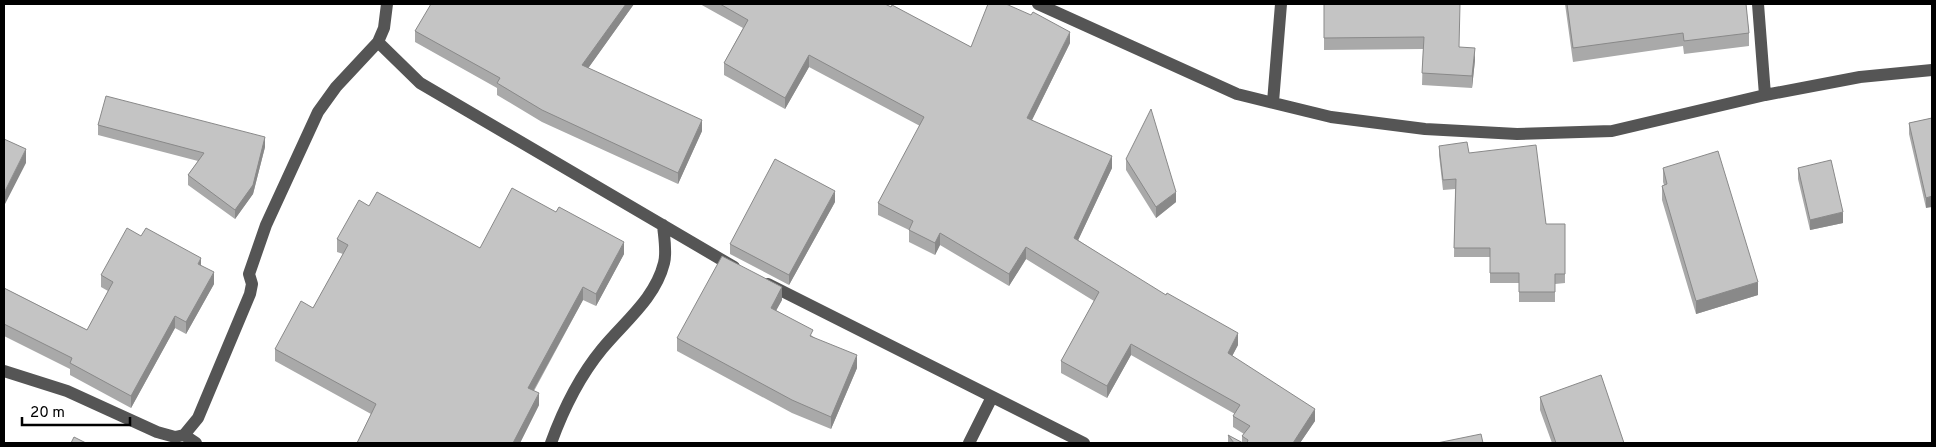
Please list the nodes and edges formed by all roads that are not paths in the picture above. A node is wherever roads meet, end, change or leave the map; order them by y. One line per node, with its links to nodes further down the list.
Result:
1 (387, 4): 5 (street)
2 (1038, 4): 8 (street)
3 (1281, 4): 8 (street)
4 (1758, 4): 7 (street)
5 (378, 42): 9 (street); 12 (street)
6 (1932, 70): 7 (street)
7 (1764, 95): 8 (street)
8 (1273, 102)
9 (663, 225): 11 (street); 14 (street)
10 (4, 371): 12 (street)
11 (992, 397): 15 (street); 16 (street)
12 (184, 436): 13 (street)
13 (196, 443)
14 (551, 443)
15 (969, 443)
16 (1084, 443)

